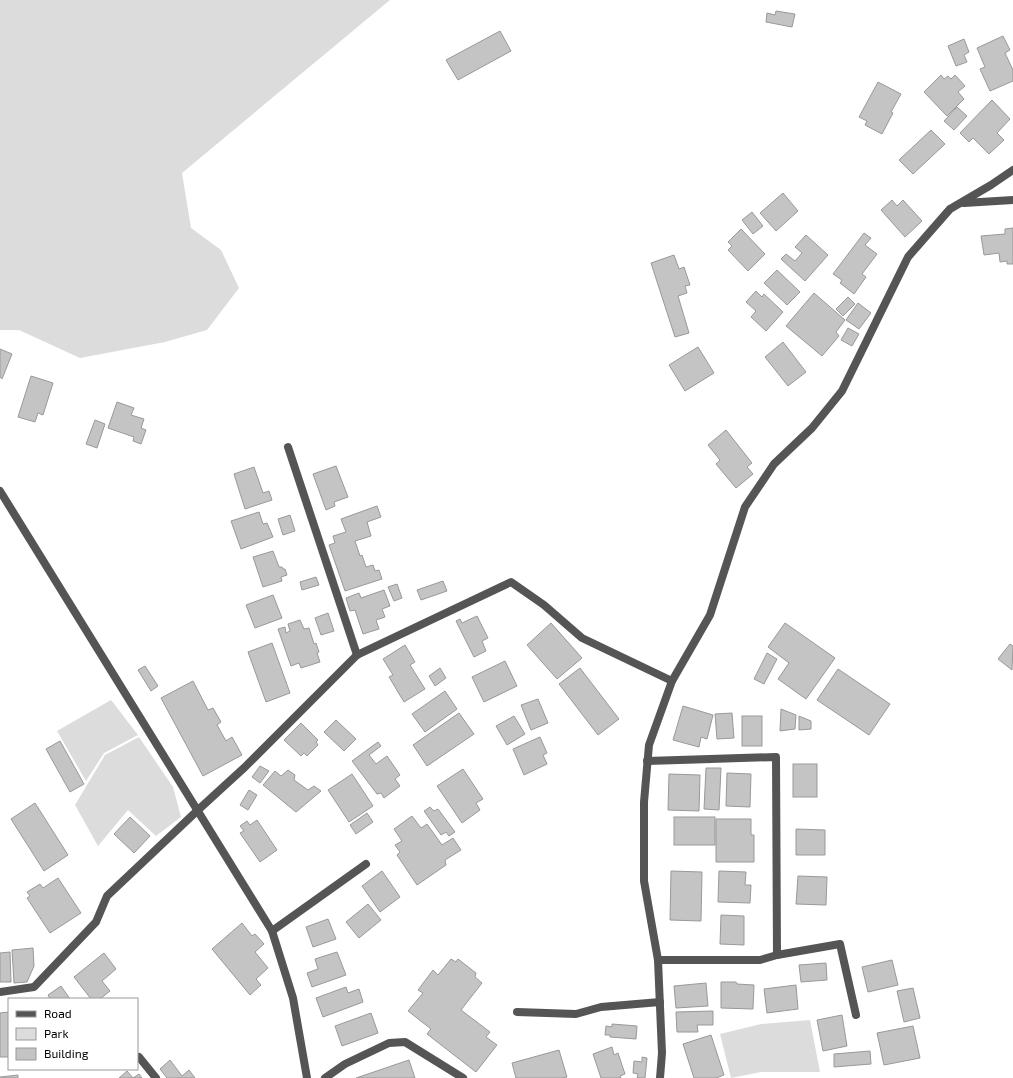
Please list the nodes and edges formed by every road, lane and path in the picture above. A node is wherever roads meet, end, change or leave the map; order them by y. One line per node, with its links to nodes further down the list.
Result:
1 (1013, 170): 3 (street)
2 (1013, 200): 3 (street)
3 (961, 203): 7 (street)
4 (288, 447): 6 (street)
5 (0, 491): 9 (street)
6 (357, 655): 7 (street); 9 (street)
7 (672, 681): 8 (street)
8 (647, 762): 12 (street); 13 (street)
9 (198, 810): 11 (street); 14 (street)
10 (366, 864): 11 (street)
11 (272, 931): 20 (street)
12 (777, 955): 13 (street); 17 (street)
13 (658, 960): 15 (street)
14 (0, 992)
15 (660, 1002): 16 (street); 23 (street)
16 (517, 1012)
17 (856, 1015)
18 (140, 1057): 19 (street)
19 (156, 1078)
20 (307, 1078)
21 (325, 1078): 22 (street)
22 (463, 1078)
23 (660, 1078)

